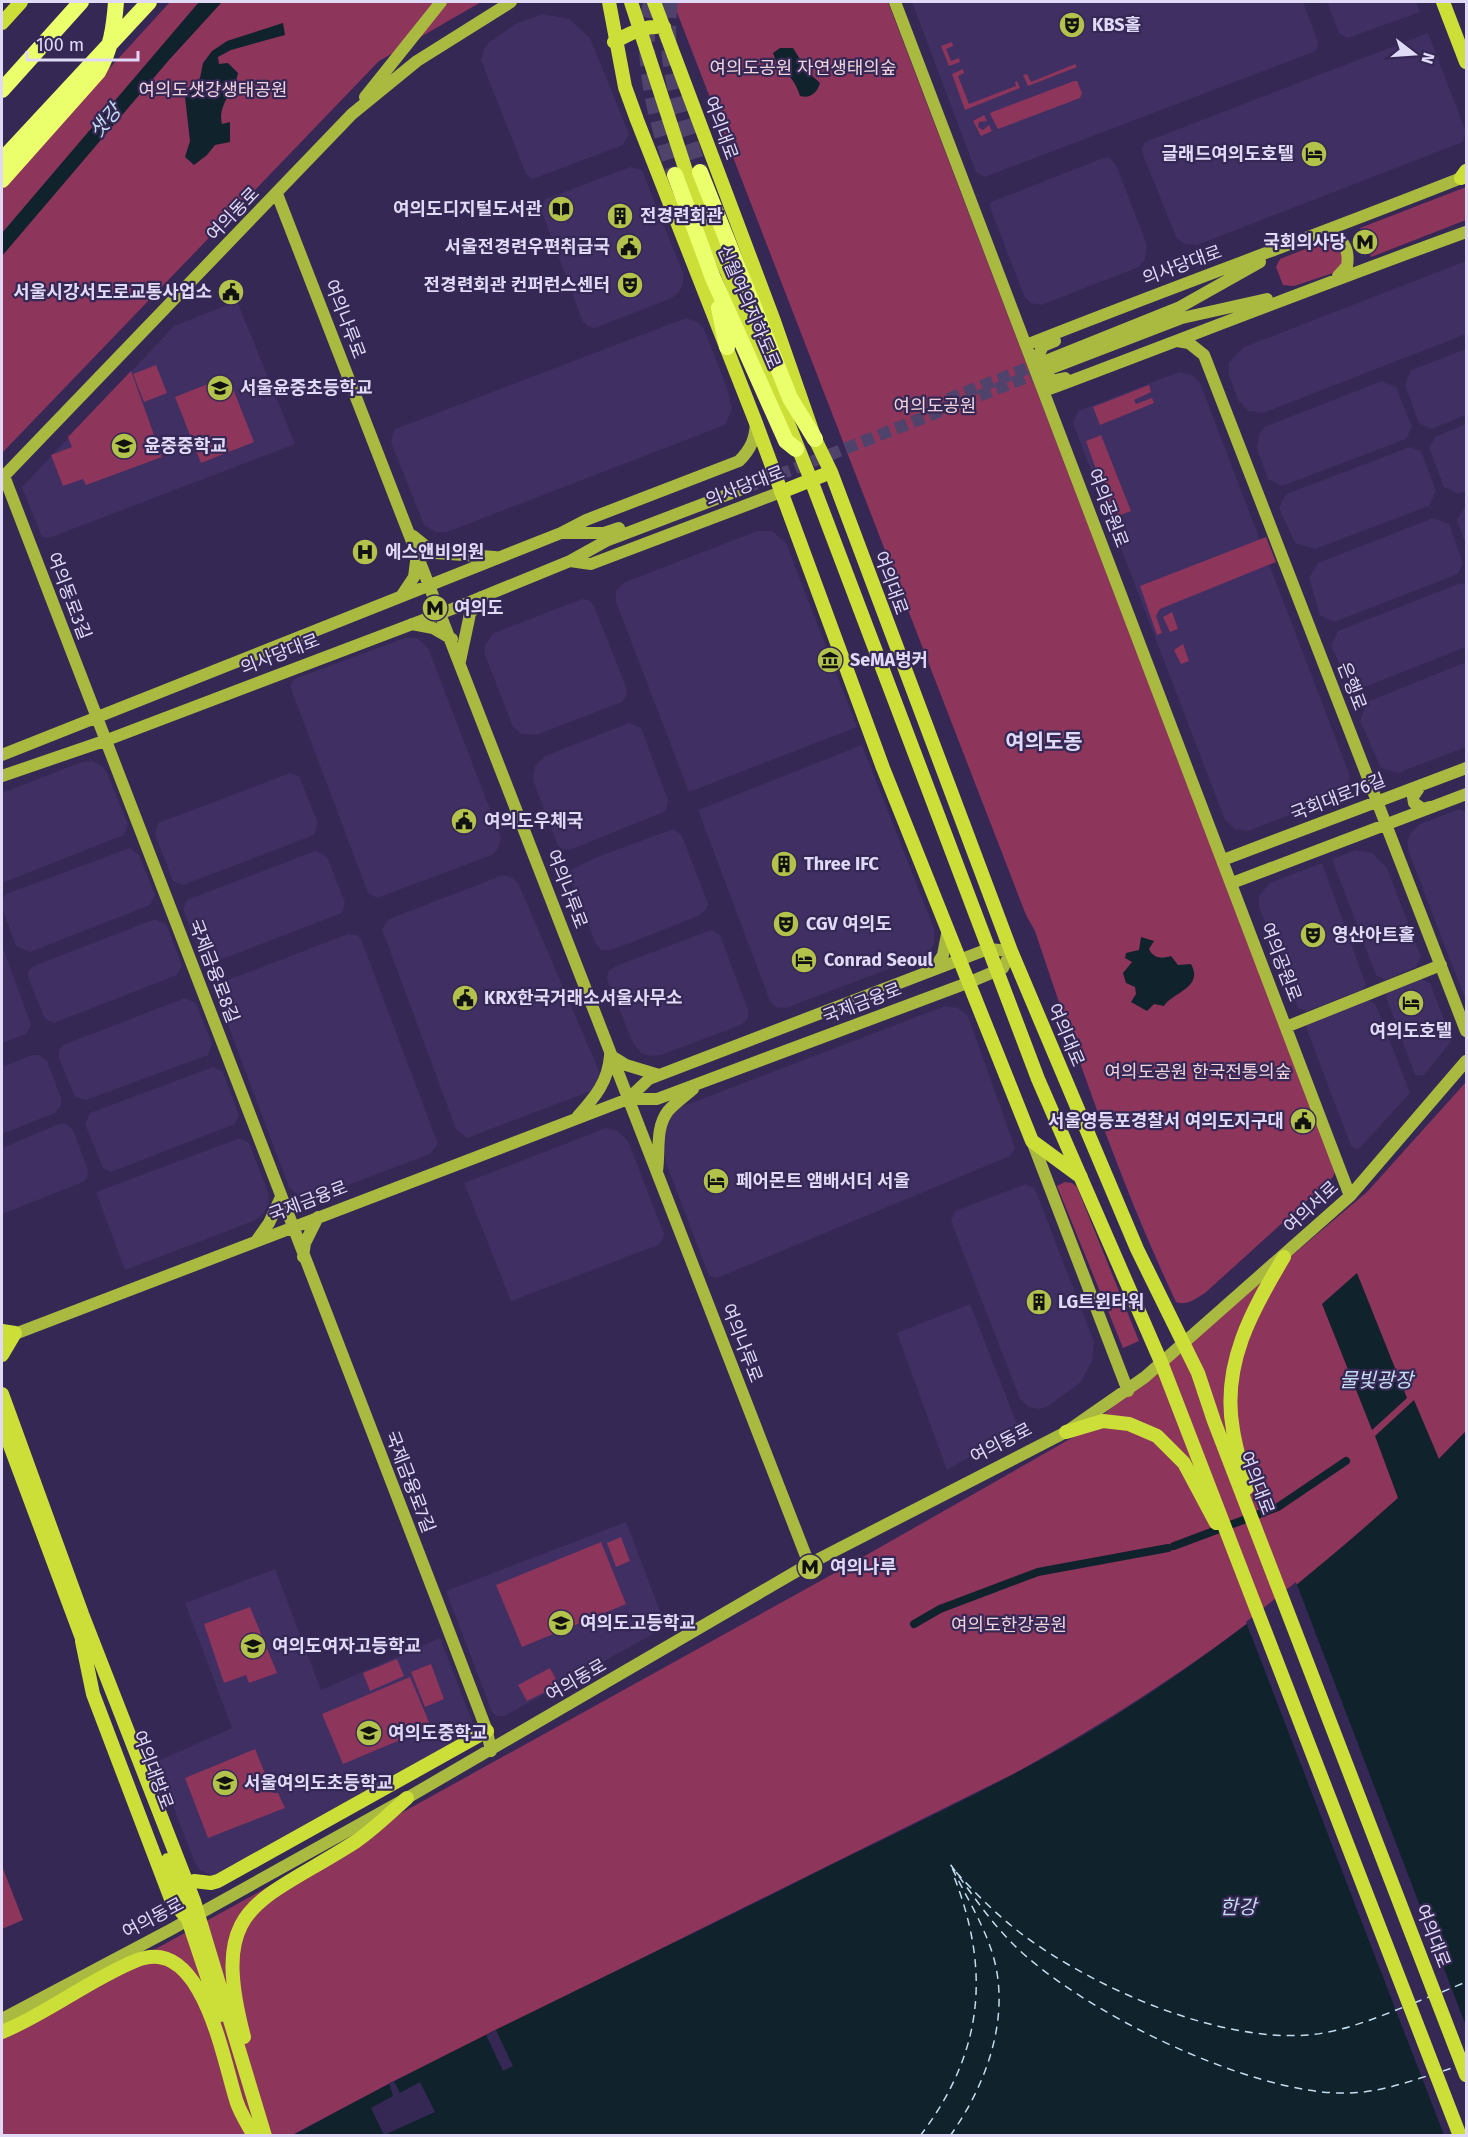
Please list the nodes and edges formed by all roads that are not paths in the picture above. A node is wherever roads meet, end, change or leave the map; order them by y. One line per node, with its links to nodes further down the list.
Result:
1 (9, 2): 14 (main road)
2 (21, 2): 15 (main road)
3 (81, 2): 20 (highway)
4 (116, 2): 26 (highway)
5 (149, 2): 22 (highway)
6 (441, 2): 21 (street)
7 (511, 2): 21 (street, 여의동로)
8 (600, 2): 18 (main road)
9 (609, 2): 18 (main road)
10 (631, 2): 17 (main road)
11 (654, 2): 16 (main road, 여의대로)
12 (895, 2): 39 (street, 여의공원로)
13 (1443, 2): 19 (main road)
14 (2, 10)
15 (2, 23)
16 (664, 27): 17 (main road); 45 (main road, 여의대로)
17 (640, 28): 18 (main road); 46 (main road)
18 (614, 42): 40 (main road)
19 (1467, 62)
20 (2, 90)
21 (352, 114): 27 (street, 여의동로)
22 (2, 160)
23 (700, 172): 45 (highway, 신월여의지하도로)
24 (675, 175): 33 (highway, 신월여의지하도로)
25 (1465, 176): 28 (street, 의사당대로)
26 (2, 180)
27 (277, 194): 48 (street, 여의동로); 51 (street, 여의나루로)
28 (1326, 232): 32 (street, 의사당대로); 34 (street)
29 (1467, 232): 30 (street, 의사당대로)
30 (1452, 237): 31 (street); 34 (street, 의사당대로)
31 (1467, 242)
32 (1284, 248): 35 (street, 의사당대로); 36 (street, 의사당대로)
33 (713, 278): 40 (highway); 46 (highway, 신월여의지하도로)
34 (1335, 279): 35 (street, 의사당대로)
35 (1291, 295): 37 (street, 의사당대로)
36 (1078, 325): 39 (street, 의사당대로); 42 (street)
37 (1213, 328): 38 (street, 의사당대로); 41 (street)
38 (1177, 341): 41 (street); 42 (street, 의사당대로)
39 (1026, 345): 43 (street, 여의공원로)
40 (727, 347): 44 (main road)
41 (1204, 355): 69 (street, 은행로)
42 (1093, 373): 43 (street, 의사당대로)
43 (1044, 392): 74 (street, 여의공원로)
44 (756, 423): 50 (main road); 52 (street, 의사당대로)
45 (815, 439): 47 (main road, 여의대로)
46 (796, 449): 49 (main road)
47 (831, 472): 49 (main road, 의사당대로); 78 (main road, 여의대로)
48 (3, 477): 63 (street, 여의동로3길)
49 (810, 480): 50 (main road, 의사당대로); 77 (main road)
50 (781, 492): 55 (street, 의사당대로); 76 (main road)
51 (410, 533): 53 (street, 여의나루로); 54 (street)
52 (561, 533): 54 (street, 의사당대로); 55 (street, 의사당대로)
53 (417, 551): 56 (street, 여의나루로); 57 (street)
54 (502, 556): 56 (street, 의사당대로)
55 (570, 561): 58 (street, 의사당대로)
56 (430, 585): 57 (street, 의사당대로); 59 (street, 여의나루로)
57 (401, 596): 63 (street, 의사당대로)
58 (481, 597): 59 (street, 의사당대로); 62 (street)
59 (441, 612): 60 (street, 의사당대로); 61 (street, 여의나루로)
60 (411, 623): 61 (street); 63 (street, 의사당대로)
61 (452, 639): 62 (street, 여의나루로)
62 (460, 662): 87 (street, 여의나루로)
63 (102, 729): 64 (street, 의사당대로); 66 (street, 의사당대로); 97 (street, 국제금융로8길)
64 (2, 755)
65 (1467, 768): 67 (street, 국회대로76길)
66 (2, 776)
67 (1421, 785): 69 (street, 국회대로76길); 70 (street)
68 (1467, 794): 70 (street)
69 (1377, 802): 71 (street, 국회대로76길); 72 (street, 은행로)
70 (1432, 807): 72 (street)
71 (1335, 818): 73 (street); 74 (street, 국회대로76길)
72 (1386, 824): 73 (street); 80 (street, 은행로)
73 (1344, 841): 75 (street)
74 (1223, 860): 75 (street, 여의공원로)
75 (1232, 883): 85 (street, 여의공원로)
76 (948, 929): 79 (main road); 81 (street)
77 (988, 950): 78 (street, 국제금융로); 79 (street, 국제금융로); 82 (main road)
78 (1011, 951): 82 (street, 국제금융로); 105 (main road, 여의대로)
79 (961, 959): 81 (street, 국제금융로); 83 (main road)
80 (1441, 965): 84 (street, 은행로); 85 (street, 여의공원로)
81 (933, 970): 89 (street, 국제금융로)
82 (996, 970): 83 (street, 국제금융로); 95 (main road)
83 (970, 982): 90 (street, 국제금융로); 93 (main road)
84 (1463, 1017): 86 (street, 은행로)
85 (1286, 1027): 96 (street, 여의공원로)
86 (1467, 1031)
87 (610, 1055): 89 (street); 91 (street, 여의나루로); 92 (street)
88 (1467, 1061): 96 (street, 여의서로)
89 (659, 1075): 91 (street, 국제금융로)
90 (697, 1085): 91 (street, 국제금융로); 94 (street)
91 (628, 1099): 92 (street, 국제금융로); 94 (street, 여의나루로)
92 (576, 1119): 98 (street, 국제금융로)
93 (1032, 1141): 95 (main road); 108 (street)
94 (657, 1172): 114 (street, 여의나루로)
95 (1082, 1178): 107 (main road)
96 (1350, 1196): 101 (street, 여의서로)
97 (281, 1197): 99 (street, 국제금융로8길); 100 (street)
98 (318, 1217): 99 (street, 국제금융로); 102 (street)
99 (292, 1226): 100 (street, 국제금융로); 102 (street, 국제금융로7길)
100 (257, 1240): 103 (street, 국제금융로)
101 (1284, 1257): 105 (street, 여의서로); 112 (main road)
102 (303, 1258): 118 (street, 국제금융로7길)
103 (8, 1332): 104 (street, 국제금융로); 106 (main road)
104 (2, 1339)
105 (1184, 1343): 107 (street, 여의서로); 112 (main road, 여의대로)
106 (2, 1355)
107 (1161, 1362): 108 (street, 여의동로); 113 (main road)
108 (1128, 1391): 111 (street, 여의동로)
109 (2, 1394): 115 (main road, 여의대방로)
110 (2, 1424): 116 (main road, 여의대방로)
111 (1066, 1431): 113 (main road); 114 (street, 여의동로)
112 (1258, 1537): 128 (main road, 여의대로)
113 (1238, 1560): 131 (main road)
114 (809, 1564): 119 (street, 여의동로)
115 (85, 1621): 117 (main road, 여의대방로); 121 (main road)
116 (81, 1636): 117 (main road, 여의대방로); 122 (main road)
117 (104, 1681): 129 (main road, 여의대방로); 130 (main road)
118 (487, 1731): 119 (street, 국제금융로7길); 121 (main road)
119 (490, 1751): 120 (street, 여의동로)
120 (407, 1798): 123 (street, 여의동로); 130 (main road)
121 (194, 1881): 123 (main road)
122 (171, 1899): 124 (main road); 125 (street)
123 (205, 1910): 124 (street, 여의동로)
124 (189, 1919): 125 (street, 여의동로)
125 (170, 1930): 126 (street, 여의동로)
126 (2, 2019)
127 (2, 2032): 129 (main road)
128 (1467, 2075)
129 (254, 2136)
130 (266, 2136)
131 (1460, 2136)

